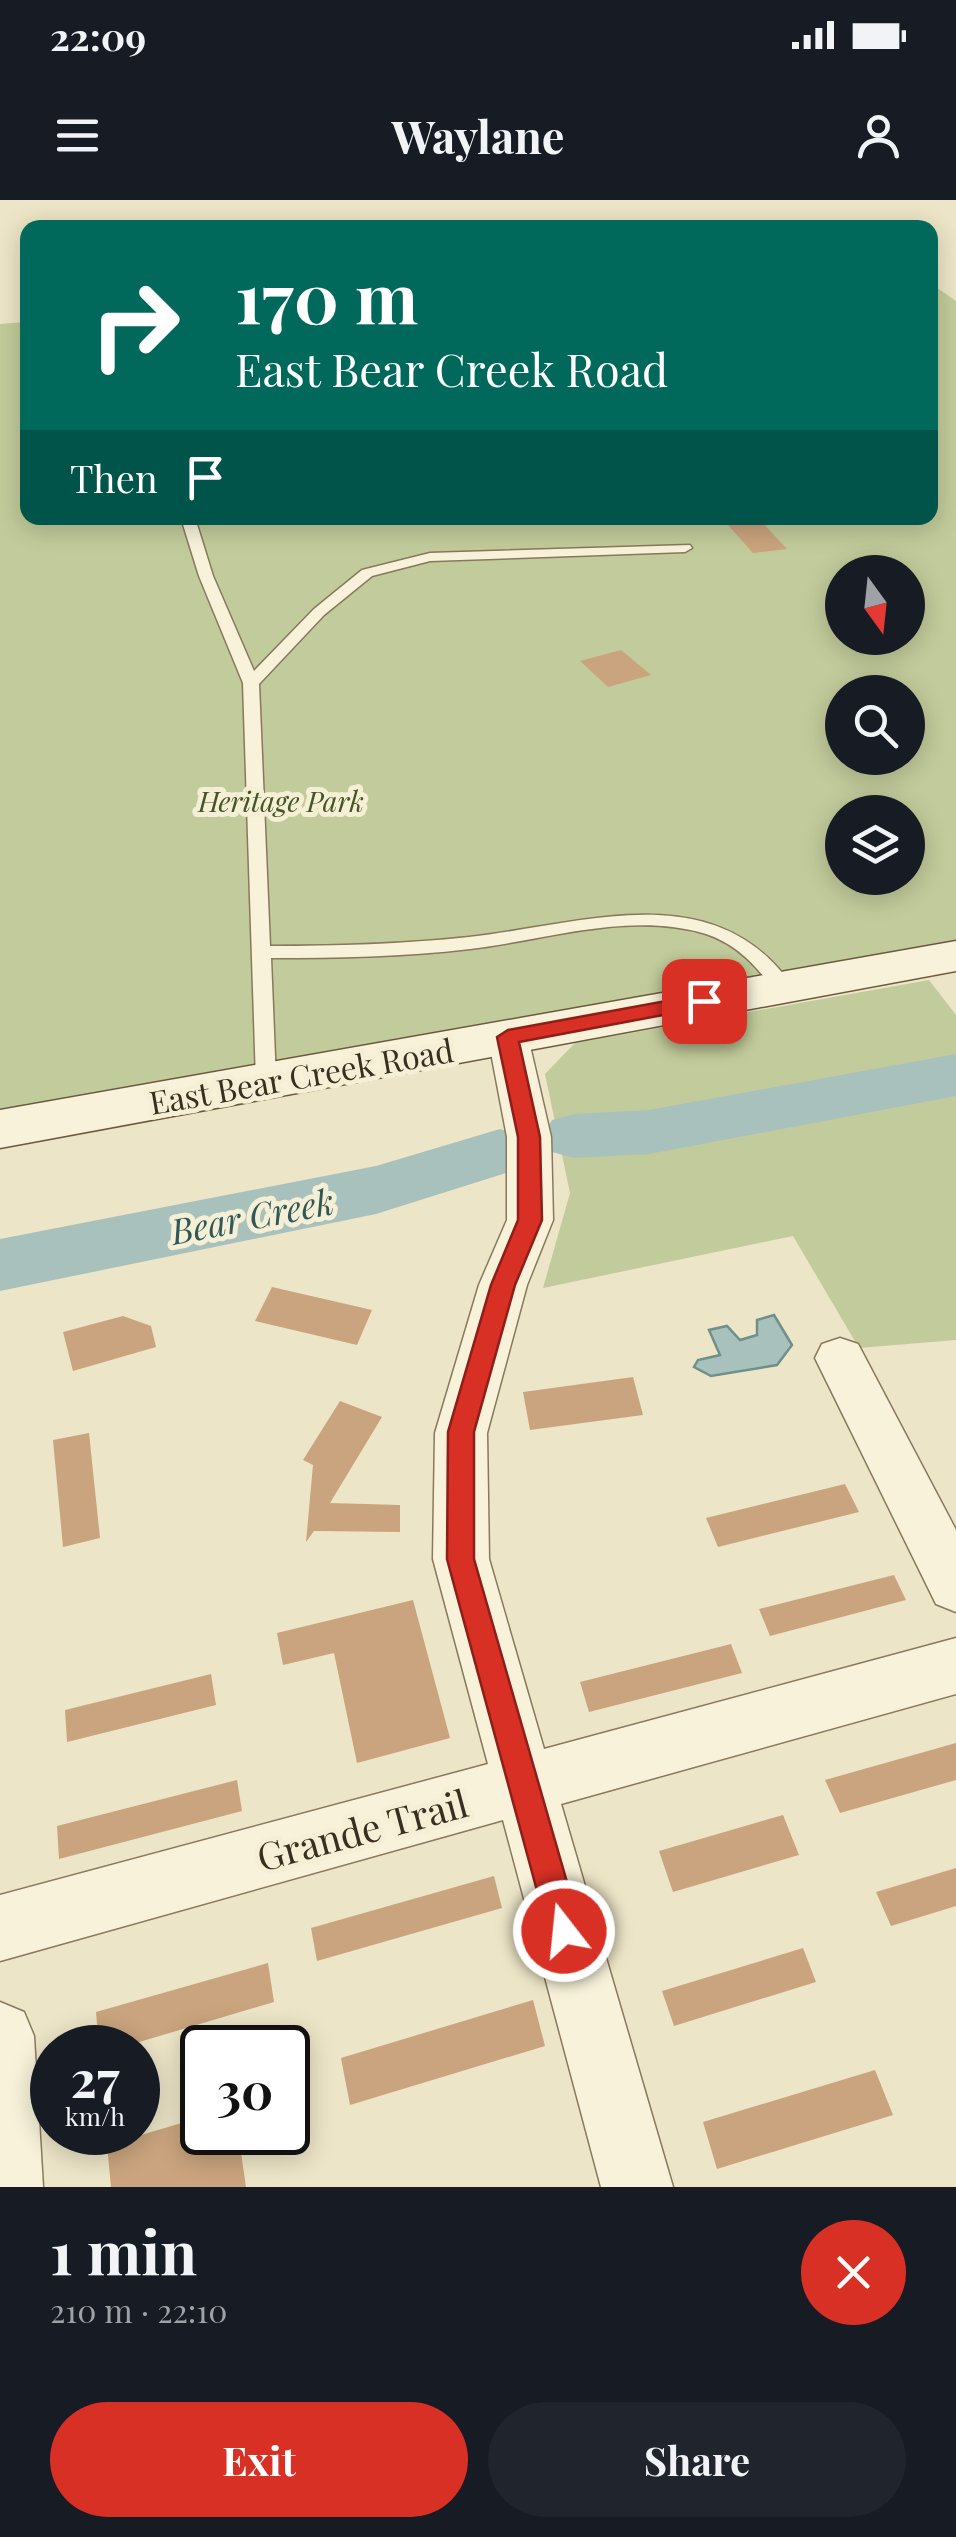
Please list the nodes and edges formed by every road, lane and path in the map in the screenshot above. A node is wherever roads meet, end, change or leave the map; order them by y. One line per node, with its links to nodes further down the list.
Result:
1 (190, 525): 3 (lane)
2 (685, 548): 3 (lane)
3 (251, 683): 4 (lane)
4 (264, 952): 6 (lane); 8 (lane)
5 (956, 956): 6 (main road, East Bear Creek Road)
6 (782, 987): 7 (main road, East Bear Creek Road)
7 (508, 1037): 8 (main road, East Bear Creek Road); 13 (street)
8 (266, 1081): 9 (main road, East Bear Creek Road)
9 (0, 1129)
10 (840, 1358): 11 (street)
11 (956, 1586)
12 (956, 1666): 13 (street, Grande Trail)
13 (523, 1784): 14 (street, Grande Trail); 17 (street)
14 (0, 1928)
15 (0, 2036): 16 (street)
16 (7, 2187)
17 (637, 2187)

